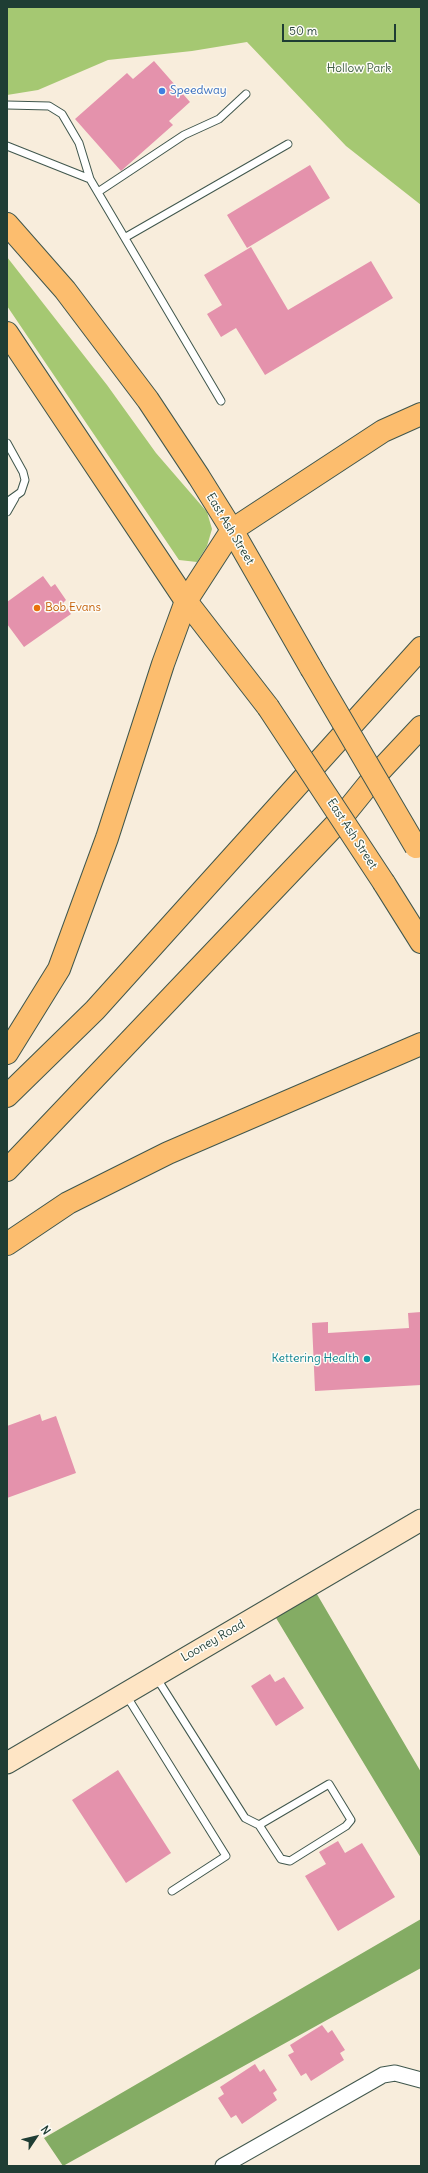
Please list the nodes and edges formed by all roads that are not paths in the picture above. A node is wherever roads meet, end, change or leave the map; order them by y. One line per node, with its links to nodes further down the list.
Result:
1 (246, 94): 6 (lane)
2 (7, 105): 5 (lane)
3 (288, 144): 8 (lane)
4 (7, 146): 5 (lane)
5 (90, 179): 6 (lane)
6 (98, 192): 8 (lane)
7 (7, 224): 16 (main road, East Ash Street)
8 (126, 237): 10 (lane)
9 (7, 333): 17 (main road, East Ash Street)
10 (222, 402)
11 (421, 414): 16 (main road)
12 (7, 443): 13 (lane)
13 (15, 498): 14 (lane); 15 (lane)
14 (7, 502)
15 (7, 512)
16 (232, 530): 17 (main road); 20 (main road, East Ash Street, bridge)
17 (186, 601): 21 (main road, East Ash Street, bridge); 23 (main road)
18 (421, 648): 24 (main road)
19 (421, 727): 25 (main road)
20 (418, 851)
21 (421, 942)
22 (421, 1044): 26 (main road)
23 (7, 1053)
24 (7, 1096)
25 (7, 1170)
26 (7, 1244)
27 (421, 1520): 28 (street, Looney Road)
28 (155, 1675): 29 (street, Looney Road); 31 (lane)
29 (125, 1693): 30 (street, Looney Road); 32 (lane)
30 (7, 1763)
31 (259, 1825): 31 (lane)
32 (172, 1891)
33 (421, 2080): 34 (street)
34 (223, 2166)

